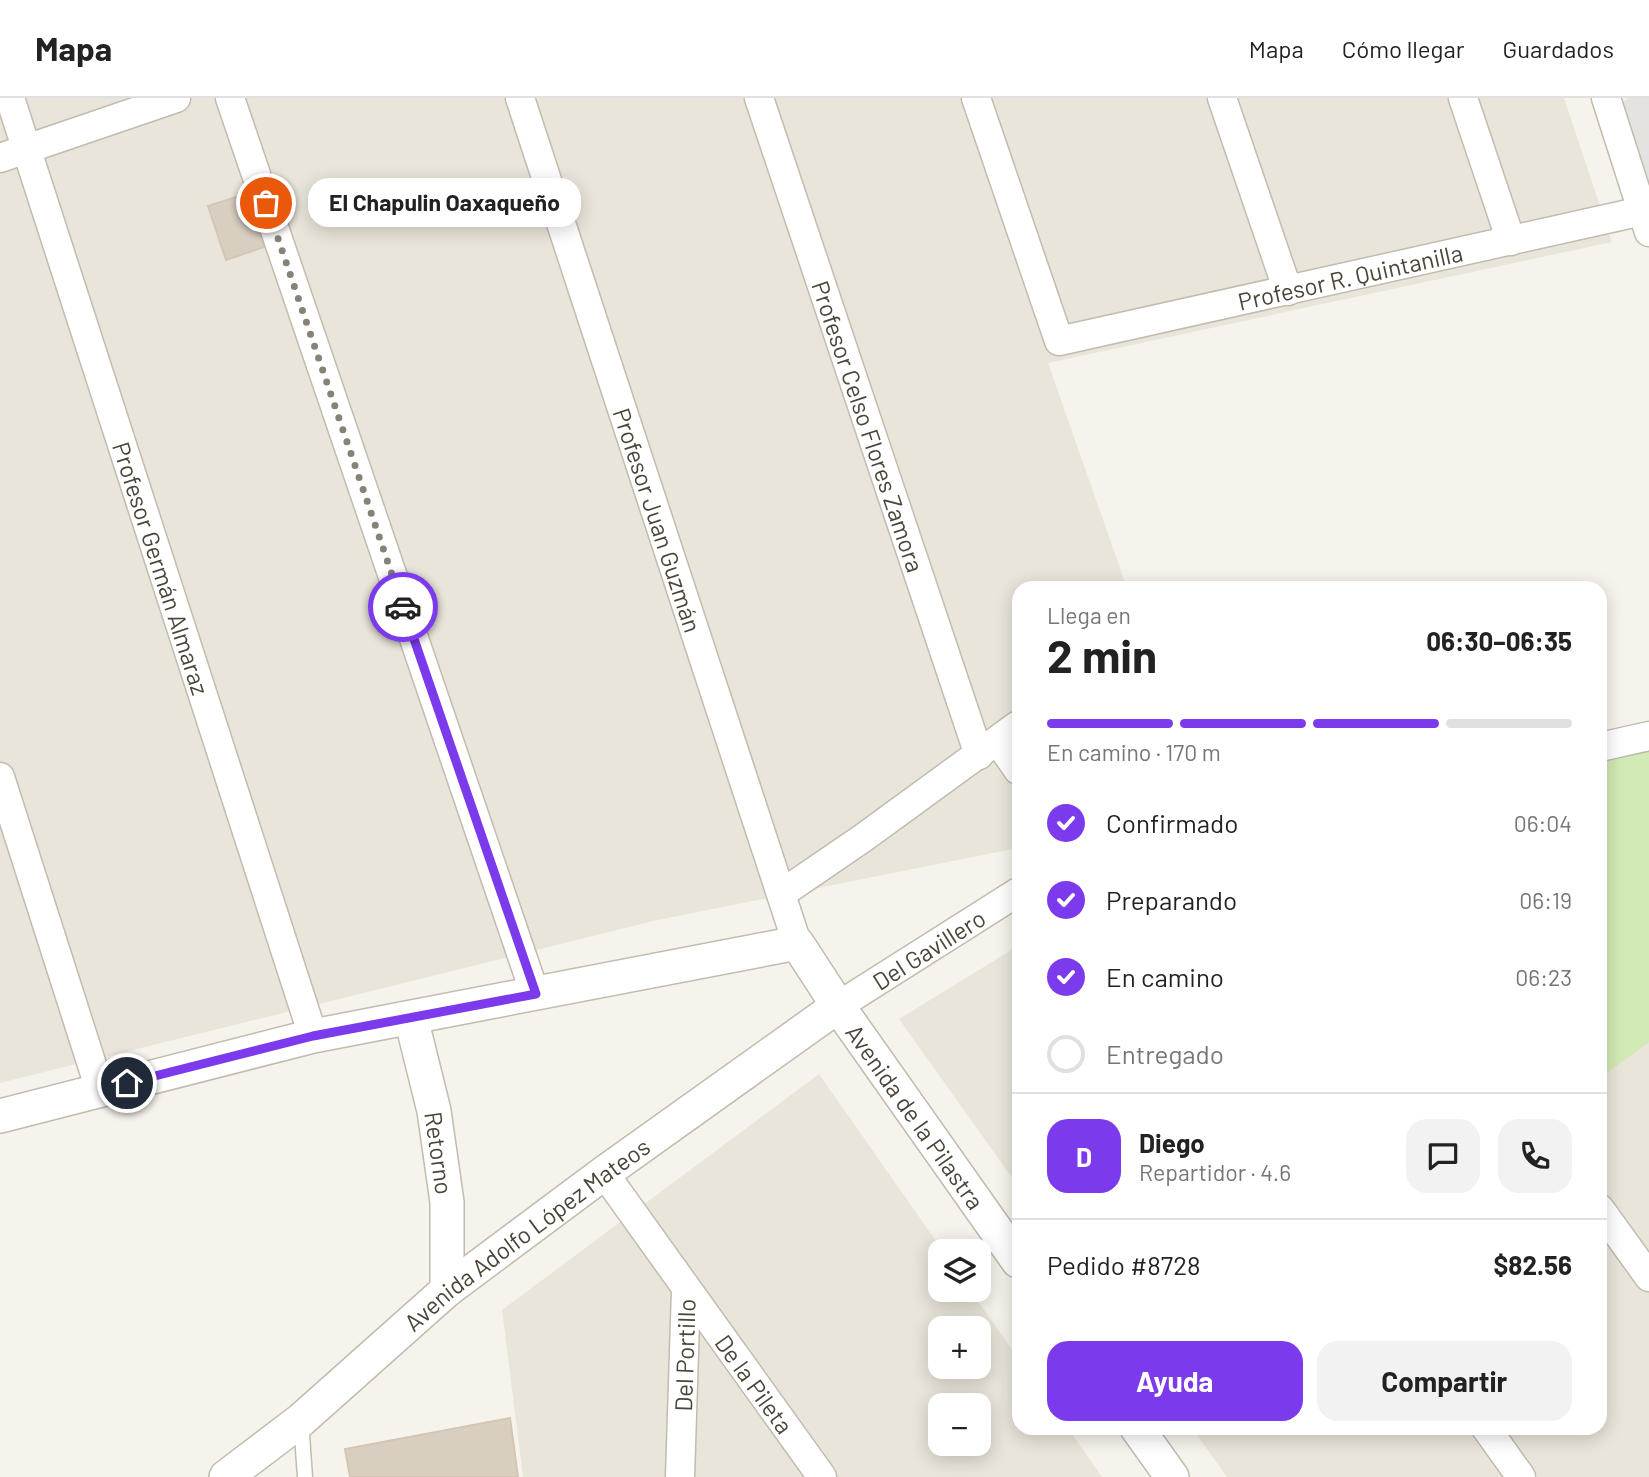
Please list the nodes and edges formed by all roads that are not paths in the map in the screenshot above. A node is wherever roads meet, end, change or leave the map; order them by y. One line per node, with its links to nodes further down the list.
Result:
1 (10, 98): 10 (street, Profesor Germán Almaraz)
2 (176, 98): 10 (street)
3 (230, 98): 22 (street)
4 (520, 98): 19 (street, Profesor Juan Guzmán)
5 (759, 98): 15 (street, Profesor Celso Flores Zamora)
6 (976, 98): 13 (street, Profesor R. Quintanilla)
7 (1222, 98): 13 (street)
8 (1463, 98): 12 (street)
9 (1606, 98): 11 (street)
10 (13, 154): 25 (street, Profesor Germán Almaraz)
11 (1645, 222): 12 (street, Profesor R. Quintanilla)
12 (1511, 241): 13 (street, Profesor R. Quintanilla)
13 (1288, 291)
14 (1649, 736): 16 (street)
15 (999, 740): 17 (street, Profesor Celso Flores Zamora); 19 (street)
16 (1607, 745)
17 (1012, 761)
18 (0, 777): 26 (street)
19 (781, 894): 21 (street, Profesor Juan Guzmán)
20 (1012, 896): 23 (street, Del Gavillero)
21 (797, 943): 22 (street); 23 (street, Avenida de la Pilastra)
22 (536, 994): 24 (street)
23 (838, 1006): 28 (street, Avenida Adolfo López Mateos); 30 (street, Avenida de la Pilastra)
24 (411, 1018): 25 (street); 32 (street, Retorno)
25 (313, 1036): 26 (street)
26 (100, 1090): 27 (street)
27 (0, 1116)
28 (604, 1173): 32 (street, Avenida Adolfo López Mateos); 33 (street, Del Portillo)
29 (1607, 1219): 31 (street)
30 (1012, 1252)
31 (1649, 1277)
32 (447, 1290): 34 (street, Avenida Adolfo López Mateos)
33 (686, 1290): 39 (street, Del Portillo); 40 (street, De la Pileta)
34 (301, 1420): 37 (street, Avenida Adolfo López Mateos); 38 (lane)
35 (1142, 1435): 41 (street)
36 (1491, 1435): 42 (street)
37 (226, 1477)
38 (305, 1477)
39 (680, 1477)
40 (822, 1477)
41 (1172, 1477)
42 (1521, 1477)

